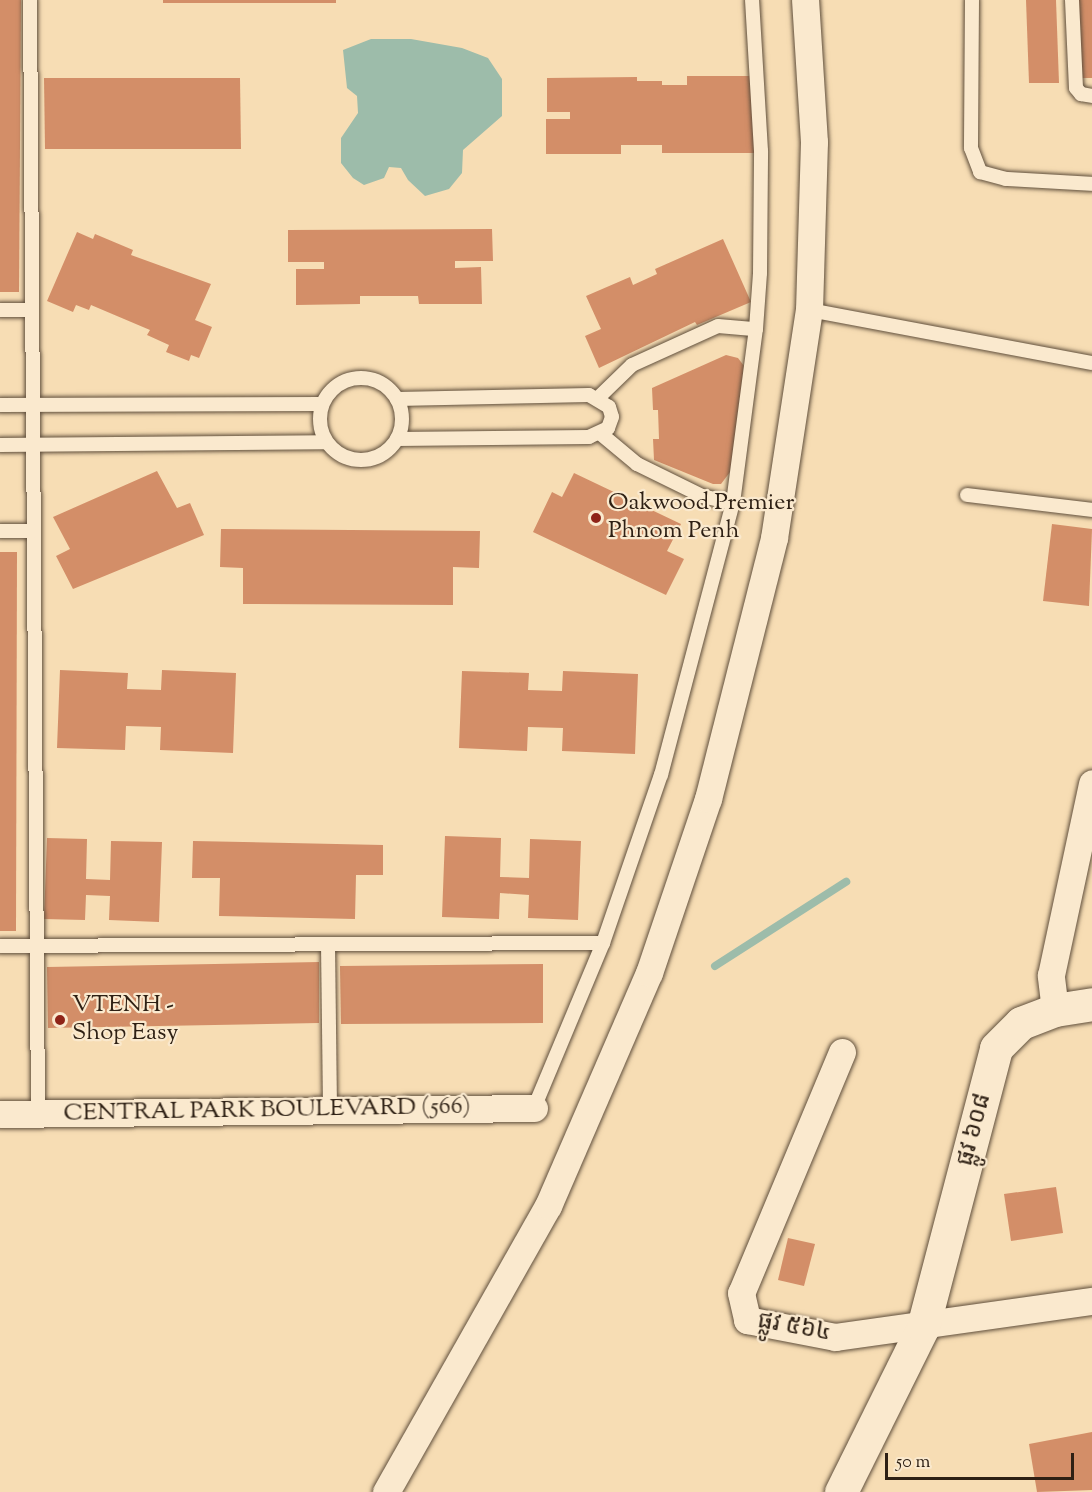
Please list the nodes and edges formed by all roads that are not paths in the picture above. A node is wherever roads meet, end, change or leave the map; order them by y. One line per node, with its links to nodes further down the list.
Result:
1 (30, 0): 9 (lane)
2 (752, 0): 11 (lane)
3 (805, 0): 10 (street)
4 (972, 0): 7 (lane)
5 (1072, 0): 6 (lane)
6 (1092, 96)
7 (1092, 184)
8 (0, 310): 9 (lane)
9 (32, 310): 17 (lane)
10 (809, 310): 12 (lane); 42 (street)
11 (756, 329): 14 (lane); 24 (lane)
12 (1092, 363)
13 (397, 399): 14 (lane); 15 (lane); 19 (lane)
14 (598, 399): 18 (lane)
15 (322, 404): 17 (lane); 20 (lane)
16 (0, 405): 17 (lane)
17 (33, 405): 21 (lane)
18 (601, 434): 19 (lane); 24 (lane)
19 (397, 439): 20 (lane)
20 (324, 442): 21 (lane)
21 (33, 444): 22 (lane); 27 (lane)
22 (0, 445)
23 (967, 495): 25 (lane)
24 (733, 503): 29 (lane)
25 (1092, 510)
26 (0, 531): 27 (lane)
27 (34, 531): 31 (lane)
28 (1092, 783): 34 (street)
29 (603, 943): 30 (lane); 36 (lane)
30 (328, 944): 31 (lane); 37 (lane)
31 (35, 945): 32 (lane); 39 (lane)
32 (0, 946)
33 (1092, 1004): 34 (street, ផ្លូវ ៦០៨)
34 (1055, 1010): 41 (street, ផ្លូវ ៦០៨)
35 (842, 1052): 41 (street, ផ្លូវ ៥៦៤)
36 (534, 1108): 37 (street, CENTRAL PARK BOULEVARD (566))
37 (330, 1110): 39 (street, CENTRAL PARK BOULEVARD (566))
38 (0, 1114): 39 (street, CENTRAL PARK BOULEVARD (566))
39 (38, 1114)
40 (1092, 1301): 41 (street, ផ្លូវ ៥៦៤)
41 (923, 1327): 43 (street, ផ្លូវ ៦០៨)
42 (386, 1492)
43 (841, 1492)

